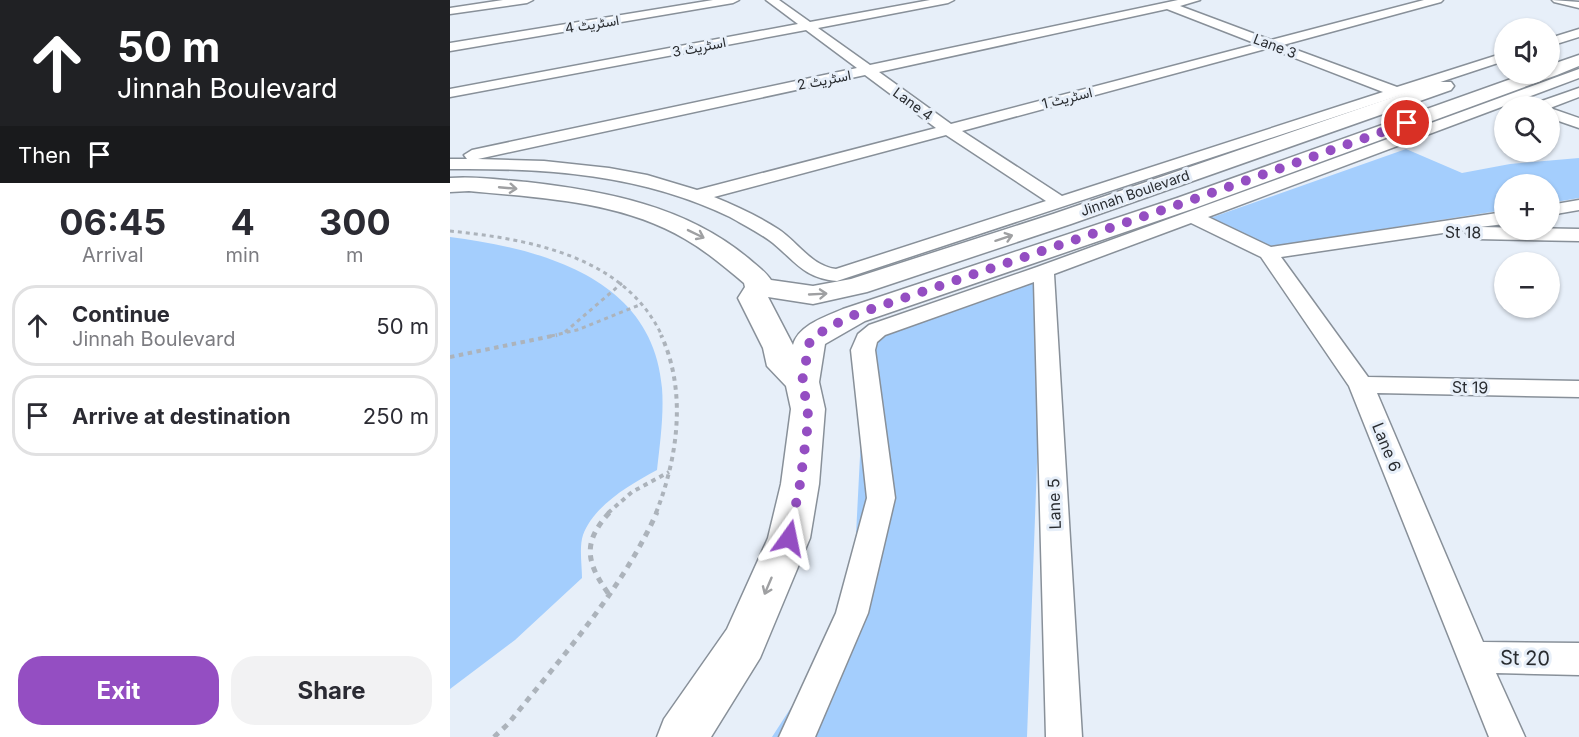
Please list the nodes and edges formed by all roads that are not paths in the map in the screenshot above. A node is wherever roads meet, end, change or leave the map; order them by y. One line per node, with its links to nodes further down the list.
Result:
1 (527, 0): 11 (street)
2 (734, 0): 17 (street, اسٹریٹ 4)
3 (772, 0): 12 (street, Lane 4)
4 (948, 0): 12 (street, اسٹریٹ 3)
5 (1154, 0): 10 (street, Lane 3)
6 (1194, 0): 10 (street, اسٹریٹ 2)
7 (1437, 0): 16 (street, اسٹریٹ 1)
8 (1558, 0): 9 (street)
9 (1579, 5)
10 (1169, 6): 16 (street, Lane 3); 23 (street, اسٹریٹ 2)
11 (450, 11)
12 (809, 26): 23 (street, Lane 4); 28 (street, اسٹریٹ 3)
13 (1579, 33): 14 (street)
14 (1560, 39)
15 (1579, 42): 18 (street)
16 (1271, 44): 26 (street, Lane 3); 34 (street, اسٹریٹ 1)
17 (450, 47)
18 (1560, 48)
19 (1494, 60): 26 (street)
20 (1579, 60): 21 (street)
21 (1560, 67)
22 (1494, 69): 47 (street, Jinnah Boulevard, one-way to 22)
23 (868, 71): 34 (street, Lane 4); 35 (street, اسٹریٹ 2)
24 (1579, 73): 29 (street)
25 (1514, 84): 48 (street, Jinnah Boulevard)
26 (1396, 92): 38 (street)
27 (1579, 92): 30 (street)
28 (450, 93)
29 (1519, 96)
30 (1560, 99)
31 (1494, 105): 41 (street)
32 (1560, 116): 33 (street)
33 (1579, 123)
34 (947, 128): 37 (street, اسٹریٹ 1); 38 (street, Lane 4)
35 (452, 171): 36 (street); 36 (street, one-way to 36)
36 (599, 185): 37 (street); 47 (street, one-way to 47)
37 (696, 196): 38 (street)
38 (1058, 201)
39 (1579, 205): 40 (street)
40 (1560, 208)
41 (1192, 216): 45 (street, Lane 6); 46 (street)
42 (1494, 220): 43 (street)
43 (1419, 231): 44 (street, St 18); 45 (street)
44 (1579, 235)
45 (1268, 253): 49 (street, Lane 6)
46 (1044, 271): 54 (street); 55 (street, Lane 5)
47 (760, 287): 48 (street)
48 (802, 382): 53 (street, one-way to 53)
49 (1361, 385): 50 (street, St 19); 51 (street, Lane 6)
50 (1579, 389)
51 (1472, 657): 52 (street, St 20); 56 (street, Lane 6)
52 (1579, 659)
53 (682, 737)
54 (797, 737)
55 (1064, 737)
56 (1507, 737)

